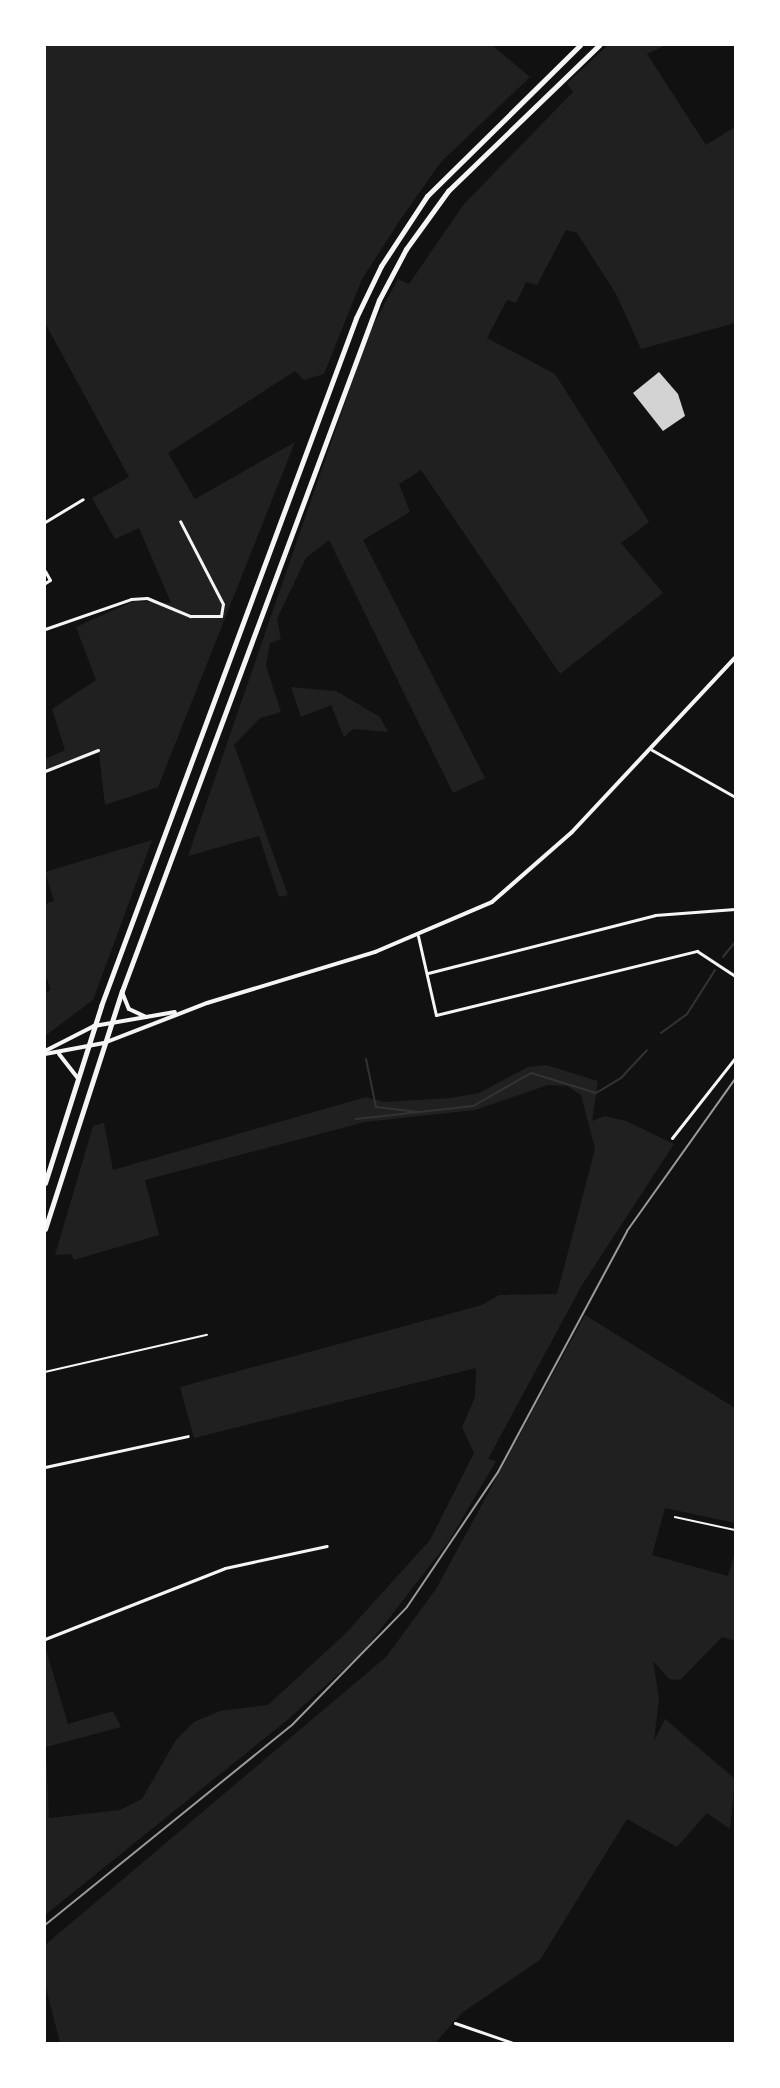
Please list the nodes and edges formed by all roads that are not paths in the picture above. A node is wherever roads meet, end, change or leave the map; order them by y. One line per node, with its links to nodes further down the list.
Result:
1 (580, 45): 22 (main road)
2 (599, 45): 18 (main road)
3 (83, 499): 5 (street)
4 (180, 521): 8 (street)
5 (45, 522)
6 (45, 571): 7 (street)
7 (45, 583)
8 (45, 629)
9 (735, 658): 11 (street)
10 (98, 750): 12 (street)
11 (652, 750): 13 (street); 15 (street)
12 (45, 771)
13 (735, 797)
14 (735, 909): 16 (street)
15 (418, 936): 16 (street); 19 (street)
16 (428, 973): 17 (street)
17 (735, 976)
18 (122, 991): 20 (street); 21 (main road)
19 (185, 1011): 20 (street); 23 (street)
20 (147, 1017): 21 (street)
21 (110, 1025): 22 (street); 23 (main road)
22 (94, 1026): 24 (main road); 25 (street)
23 (104, 1043): 24 (street); 31 (main road)
24 (88, 1047): 26 (street); 28 (main road)
25 (45, 1052): 26 (street)
26 (58, 1053): 28 (street)
27 (735, 1058): 29 (street)
28 (78, 1078): 30 (main road)
29 (672, 1138)
30 (45, 1183)
31 (45, 1229)
32 (207, 1335): 33 (lane)
33 (45, 1372)
34 (188, 1436): 35 (street)
35 (45, 1467)
36 (675, 1517): 37 (lane)
37 (735, 1530)
38 (327, 1546): 39 (street)
39 (45, 1639)
40 (455, 2023): 41 (street)
41 (513, 2043)

